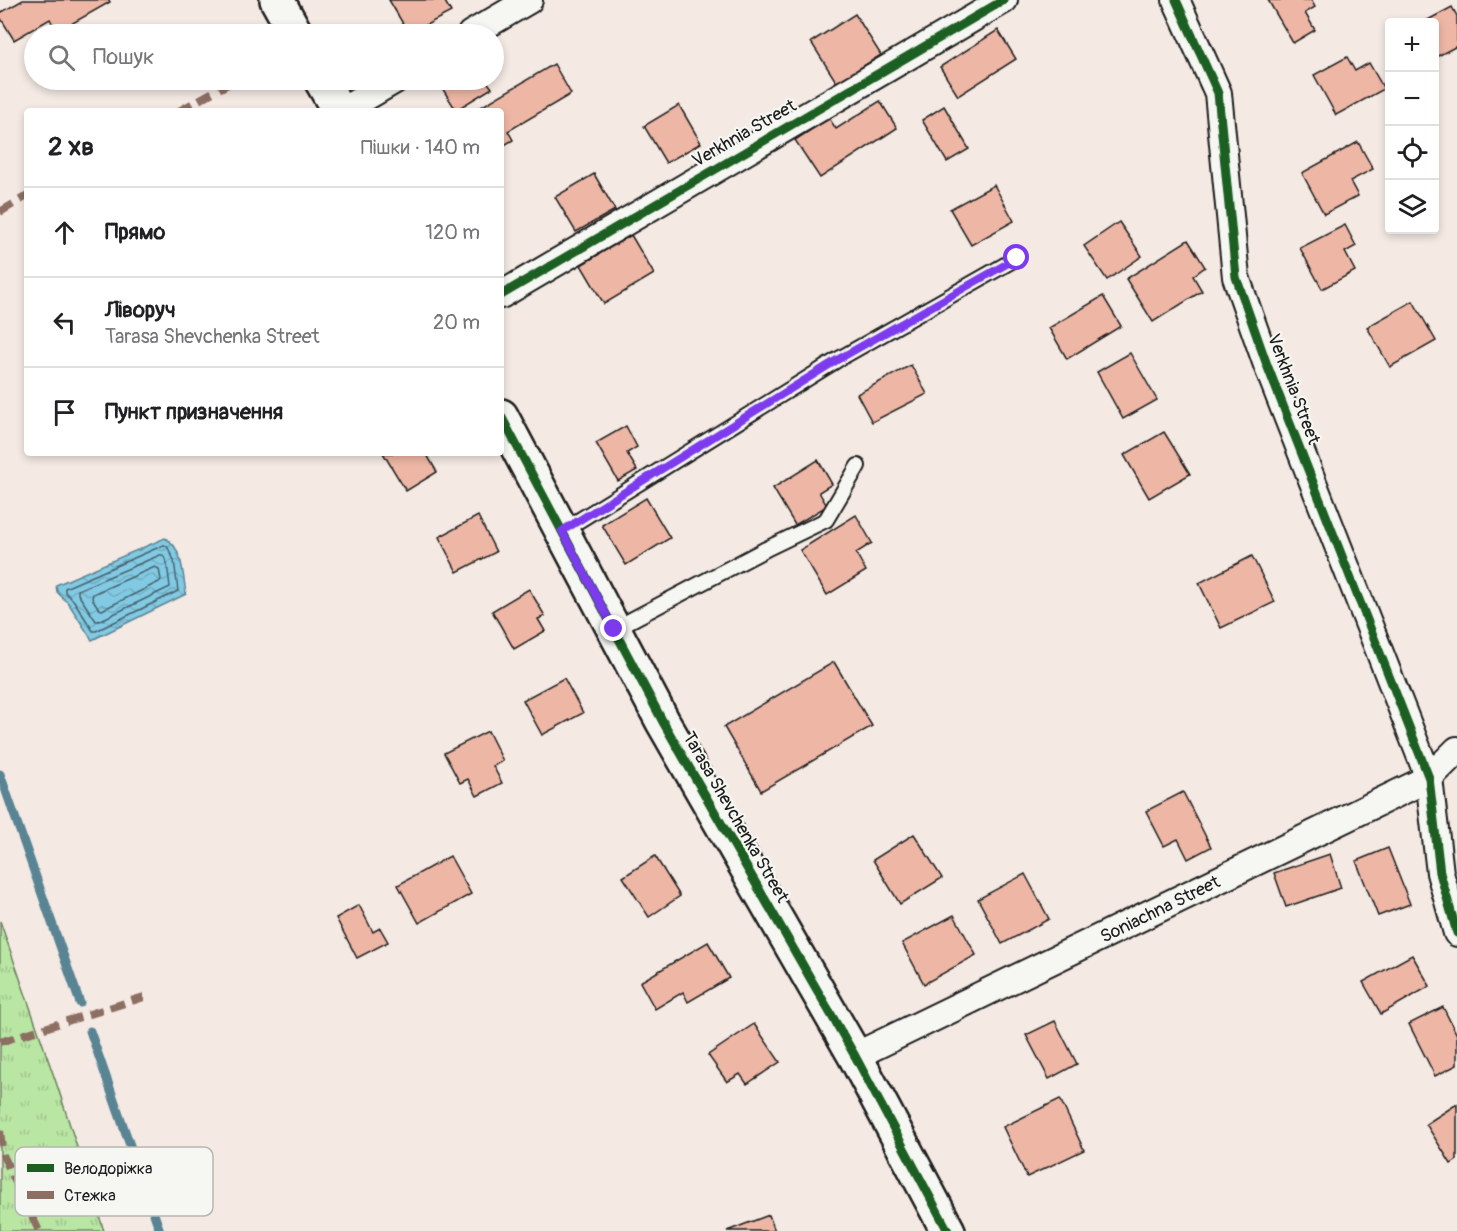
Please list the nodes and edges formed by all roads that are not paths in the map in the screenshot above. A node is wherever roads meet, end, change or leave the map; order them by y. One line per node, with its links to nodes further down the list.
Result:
1 (277, 0): 5 (street)
2 (529, 0): 6 (street)
3 (1004, 0): 12 (street, Verkhnia Street)
4 (1176, 0): 19 (street, Verkhnia Street)
5 (290, 24)
6 (488, 24)
7 (327, 90): 9 (street)
8 (377, 90): 10 (street)
9 (338, 108)
10 (345, 108)
11 (1017, 258): 15 (lane)
12 (504, 293)
13 (504, 422): 15 (street, Tarasa Shevchenka Street)
14 (858, 466): 16 (lane)
15 (562, 531): 16 (street, Tarasa Shevchenka Street)
16 (614, 629): 21 (street, Tarasa Shevchenka Street)
17 (1457, 750): 19 (street, Soniachna Street)
18 (1457, 777): 19 (street)
19 (1429, 778): 20 (street, Verkhnia Street); 21 (street, Soniachna Street)
20 (1457, 933)
21 (855, 1056): 22 (street, Tarasa Shevchenka Street)
22 (948, 1231)

